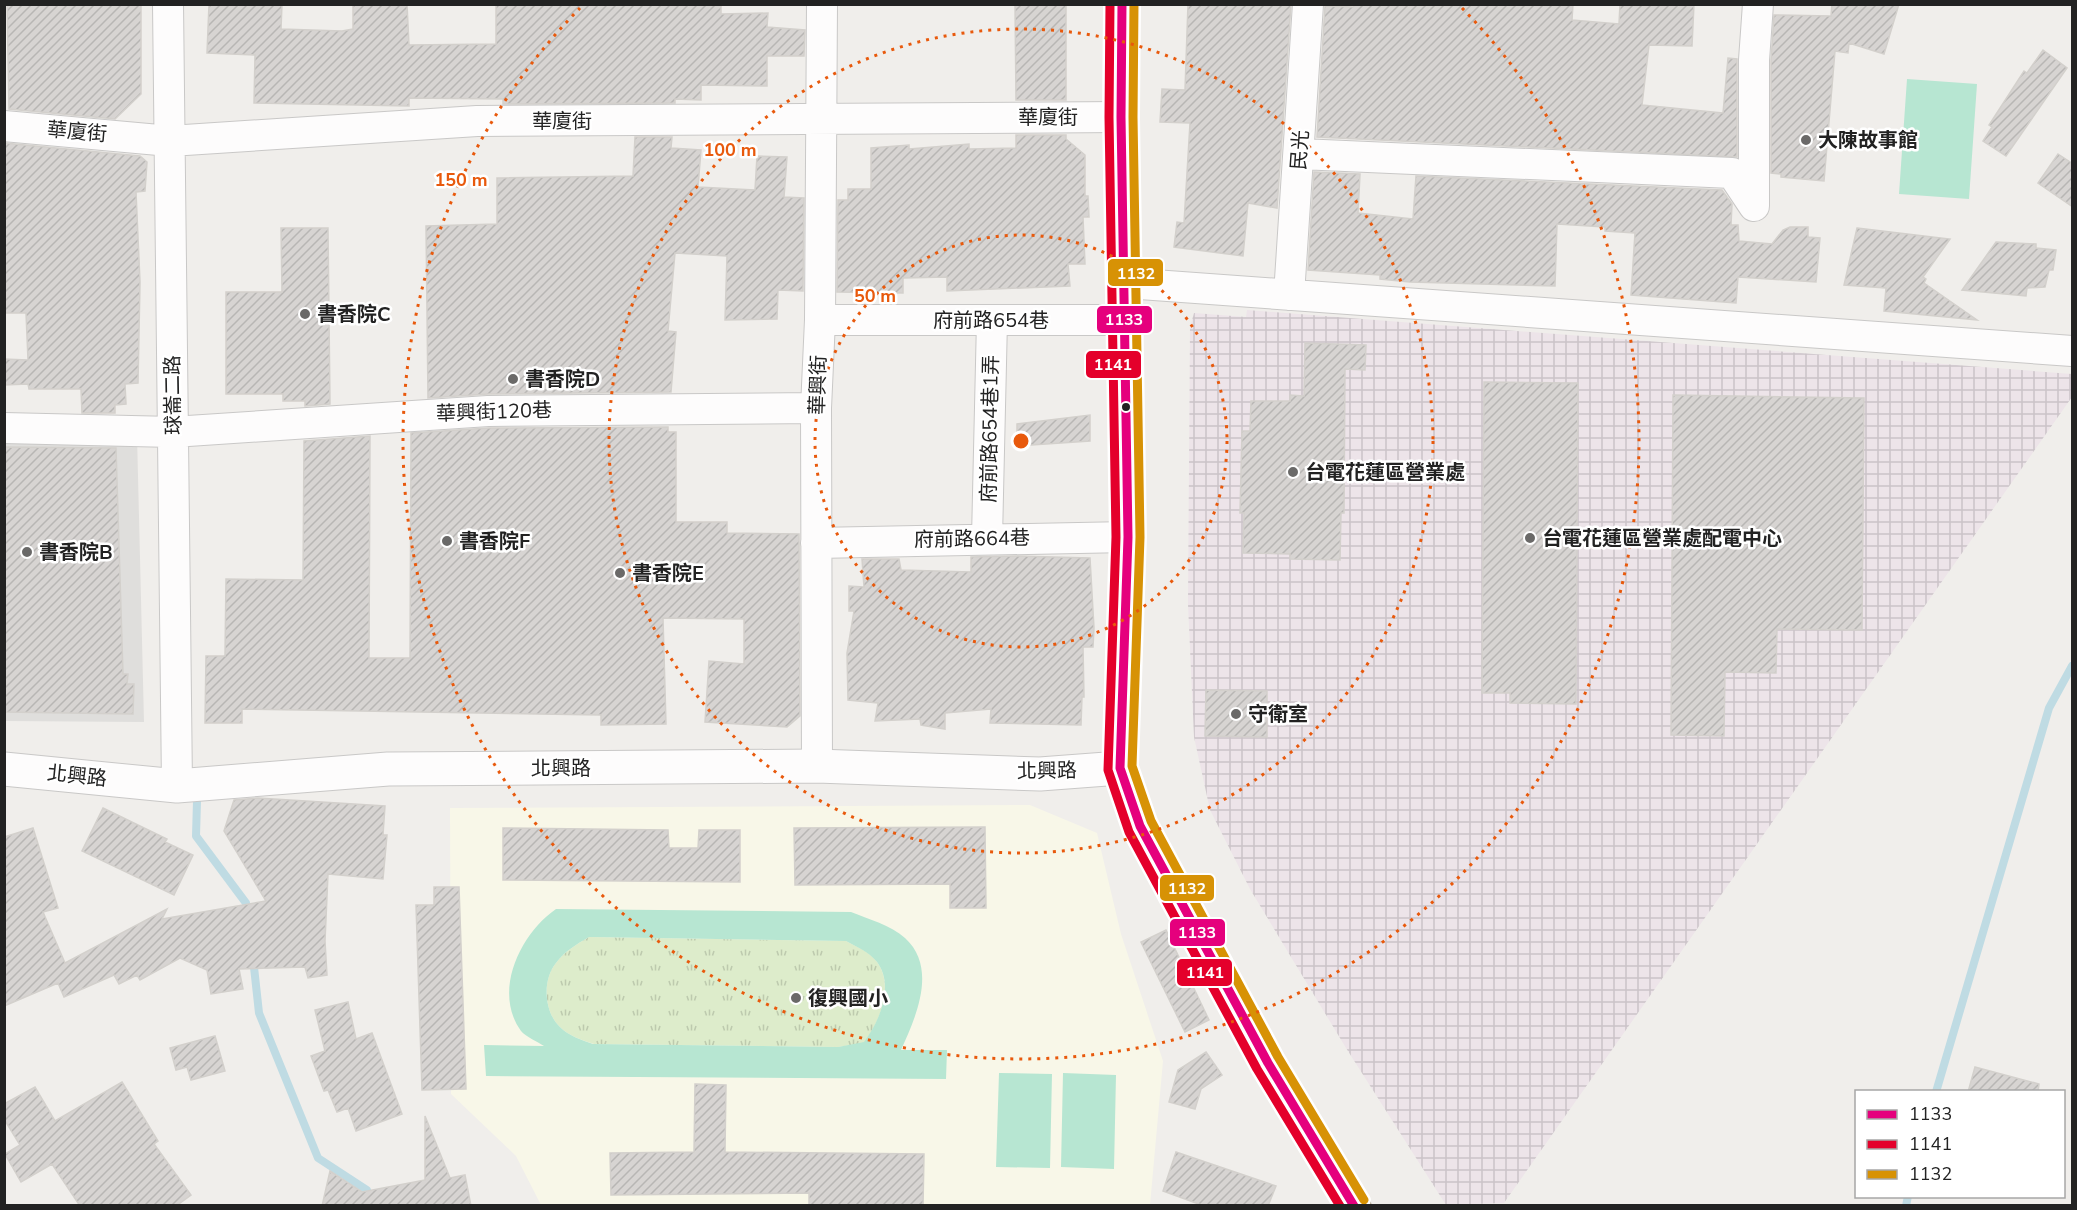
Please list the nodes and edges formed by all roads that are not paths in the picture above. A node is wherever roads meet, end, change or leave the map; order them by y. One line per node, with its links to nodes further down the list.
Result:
1 (168, 4): 9 (street, 球崙二路)
2 (822, 4): 7 (street, 華興街)
3 (1122, 4): 6 (main road)
4 (1308, 4): 10 (street, 民光)
5 (1758, 4): 10 (street)
6 (1121, 117): 7 (street, 華廈街); 11 (main road)
7 (820, 119): 9 (street, 華廈街); 13 (street, 華興街)
8 (4, 126): 9 (street, 華廈街)
9 (170, 141): 19 (street, 球崙二路)
10 (1300, 154): 12 (street, 民光)
11 (1125, 283): 12 (street); 15 (main road)
12 (1289, 295): 16 (street)
13 (820, 320): 14 (street, 府前路654巷); 17 (street, 華興街)
14 (992, 320): 15 (street, 府前路654巷); 21 (street, 府前路654巷1弄)
15 (1126, 320): 20 (main road)
16 (2073, 351)
17 (816, 408): 19 (street, 華興街120巷); 22 (street, 華興街)
18 (4, 428): 19 (street, 華興街120巷)
19 (173, 432): 26 (street, 球崙二路)
20 (1128, 537): 21 (street, 府前路664巷); 24 (main road)
21 (987, 538): 22 (street, 府前路664巷)
22 (816, 543): 23 (street, 華興街)
23 (817, 766): 24 (street, 北興路); 26 (street, 北興路)
24 (1120, 768): 27 (main road)
25 (4, 769): 26 (street, 北興路)
26 (177, 786)
27 (1354, 1206)

